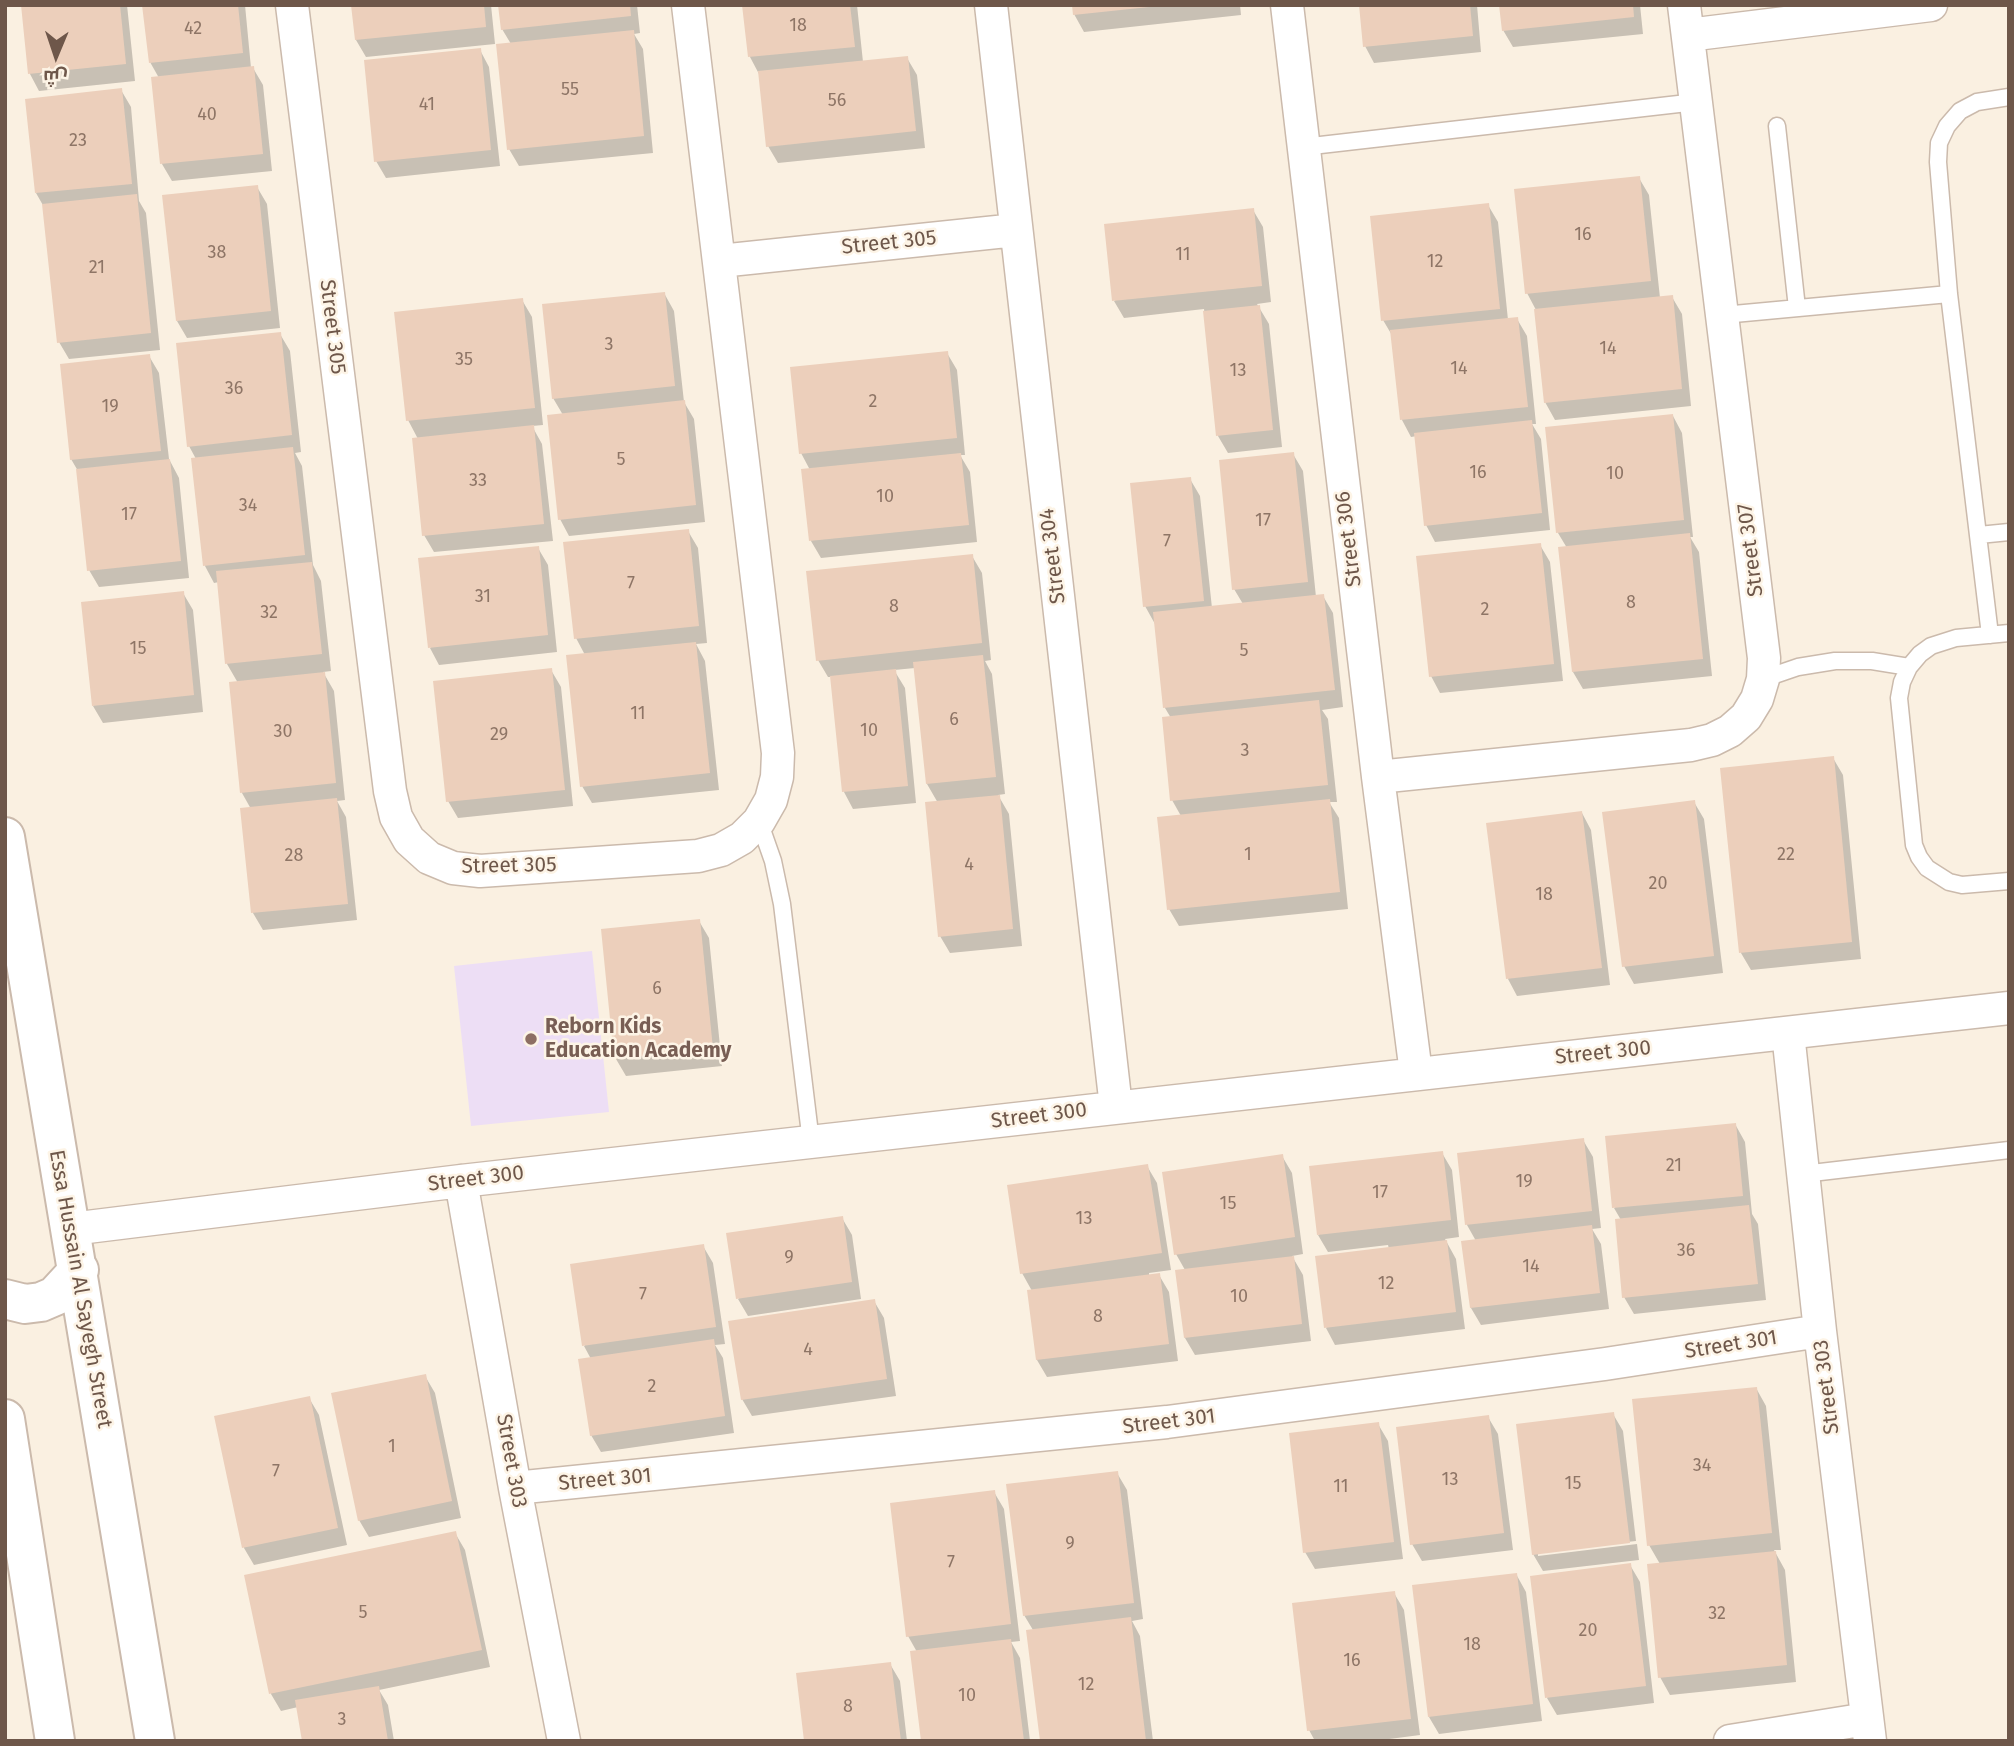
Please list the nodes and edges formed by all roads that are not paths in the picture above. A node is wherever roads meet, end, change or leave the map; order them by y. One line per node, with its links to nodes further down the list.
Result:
1 (292, 5): 23 (street, Street 305)
2 (688, 5): 12 (street, Street 305)
3 (990, 5): 11 (street, Street 304)
4 (1287, 5): 10 (street, Street 306)
5 (1931, 5): 6 (street)
6 (1686, 20): 8 (street, Street 307)
7 (2009, 97): 13 (lane)
8 (1696, 102): 10 (lane); 15 (street, Street 307)
9 (1777, 126): 14 (lane)
10 (1303, 147): 22 (street, Street 306)
11 (1016, 230): 12 (street, Street 305); 29 (street, Street 304)
12 (720, 261): 23 (street, Street 305)
13 (1949, 294): 14 (lane); 17 (lane)
14 (1797, 308): 15 (lane)
15 (1723, 315): 21 (street, Street 307)
16 (2009, 532): 17 (lane)
17 (1979, 535): 19 (lane)
18 (2009, 633): 19 (lane)
19 (1990, 635): 20 (lane)
20 (1909, 667): 21 (lane); 25 (lane)
21 (1763, 679): 22 (street, Street 307)
22 (1378, 777): 28 (street, Street 306)
23 (759, 821): 30 (lane)
24 (5, 837): 34 (street, Essa Hussain Al Sayegh Street)
25 (2009, 881)
26 (2009, 1008): 27 (street, Street 300)
27 (1788, 1033): 28 (street, Street 300); 32 (street, Street 303)
28 (1416, 1073): 29 (street, Street 300)
29 (1116, 1107): 30 (street, Street 300)
30 (811, 1142): 33 (street, Street 300)
31 (2009, 1150): 32 (lane)
32 (1803, 1174): 37 (street, Street 303)
33 (461, 1181): 34 (street, Street 300); 39 (street, Street 303)
34 (71, 1229): 35 (street, Essa Hussain Al Sayegh Street)
35 (79, 1270): 36 (street); 42 (street, Essa Hussain Al Sayegh Street)
36 (5, 1299)
37 (1820, 1331): 39 (street, Street 301); 40 (street, Street 303)
38 (5, 1419): 41 (street)
39 (515, 1488): 43 (street, Street 303)
40 (1869, 1730): 44 (street)
41 (55, 1741)
42 (155, 1741)
43 (564, 1741)
44 (1730, 1741)

